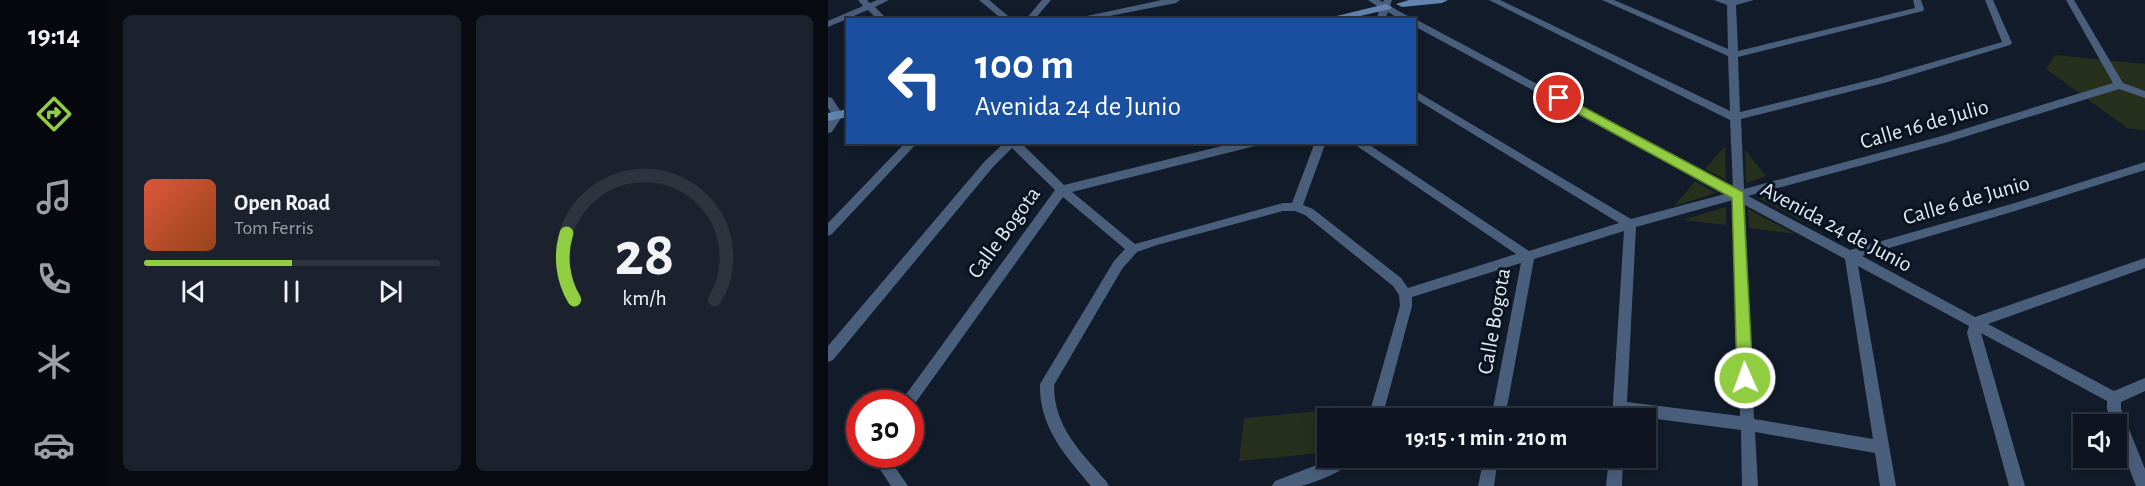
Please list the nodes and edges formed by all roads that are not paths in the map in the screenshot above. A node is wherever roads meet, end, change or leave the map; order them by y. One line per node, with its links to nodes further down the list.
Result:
1 (885, 0): 15 (street)
2 (983, 0): 18 (street)
3 (1047, 0): 19 (street)
4 (1176, 0): 20 (street)
5 (1372, 0): 16 (street)
6 (1442, 0): 14 (street)
7 (1492, 0): 32 (street)
8 (1606, 0): 26 (street)
9 (1750, 0): 13 (street)
10 (1917, 0): 26 (street)
11 (1989, 0): 32 (street)
12 (2070, 0): 27 (street)
13 (1725, 1): 26 (street)
14 (1406, 2): 16 (street)
15 (866, 3): 17 (street); 25 (street)
16 (1387, 4): 21 (street); 22 (street); 23 (street)
17 (882, 18)
18 (1006, 18)
19 (1031, 18)
20 (1082, 18)
21 (1333, 18)
22 (1381, 18)
23 (1406, 18)
24 (1416, 23): 42 (street, Avenida 24 de Junio)
25 (828, 24)
26 (1734, 55): 32 (street)
27 (2119, 86): 29 (street); 42 (street, Calle 16 de Julio)
28 (1416, 94): 44 (street)
29 (2145, 95)
30 (828, 100): 31 (street)
31 (838, 115): 33 (street)
32 (1733, 117): 42 (street)
33 (828, 129)
34 (911, 144): 45 (street)
35 (1010, 144): 52 (street)
36 (1014, 144): 41 (street)
37 (1247, 144): 41 (street, Calle Bogota)
38 (1320, 144): 43 (street)
39 (1359, 144): 48 (street, Calle Bogota)
40 (2145, 166): 47 (street, Calle 6 de Junio)
41 (1062, 190): 46 (street); 54 (street, Calle Bogota)
42 (1738, 196): 44 (street, Calle 16 de Julio); 47 (street, Avenida 24 de Junio); 60 (street)
43 (1296, 207): 46 (street); 50 (street)
44 (1630, 224): 48 (street, Calle 16 de Julio); 58 (street)
45 (828, 231)
46 (1133, 249): 67 (street)
47 (1850, 255): 51 (street, Avenida 24 de Junio); 61 (street)
48 (1528, 256): 50 (street, Calle 16 de Julio); 57 (street, Calle Bogota)
49 (2145, 263): 51 (street)
50 (1406, 294): 56 (street)
51 (1976, 322): 55 (street, Avenida 24 de Junio); 73 (street)
52 (828, 357)
53 (2145, 384): 55 (street)
54 (916, 390)
55 (2114, 398): 74 (street)
56 (1378, 408)
57 (1500, 408)
58 (1620, 408)
59 (1656, 416): 60 (street)
60 (1747, 424): 61 (street); 71 (street)
61 (1881, 447): 72 (street)
62 (887, 468): 66 (street)
63 (1330, 468): 68 (street)
64 (1489, 468): 69 (street)
65 (1615, 468): 70 (street)
66 (900, 486)
67 (1101, 486)
68 (1280, 486)
69 (1485, 486)
70 (1614, 486)
71 (1750, 486)
72 (1888, 486)
73 (2017, 486)
74 (2144, 486)

